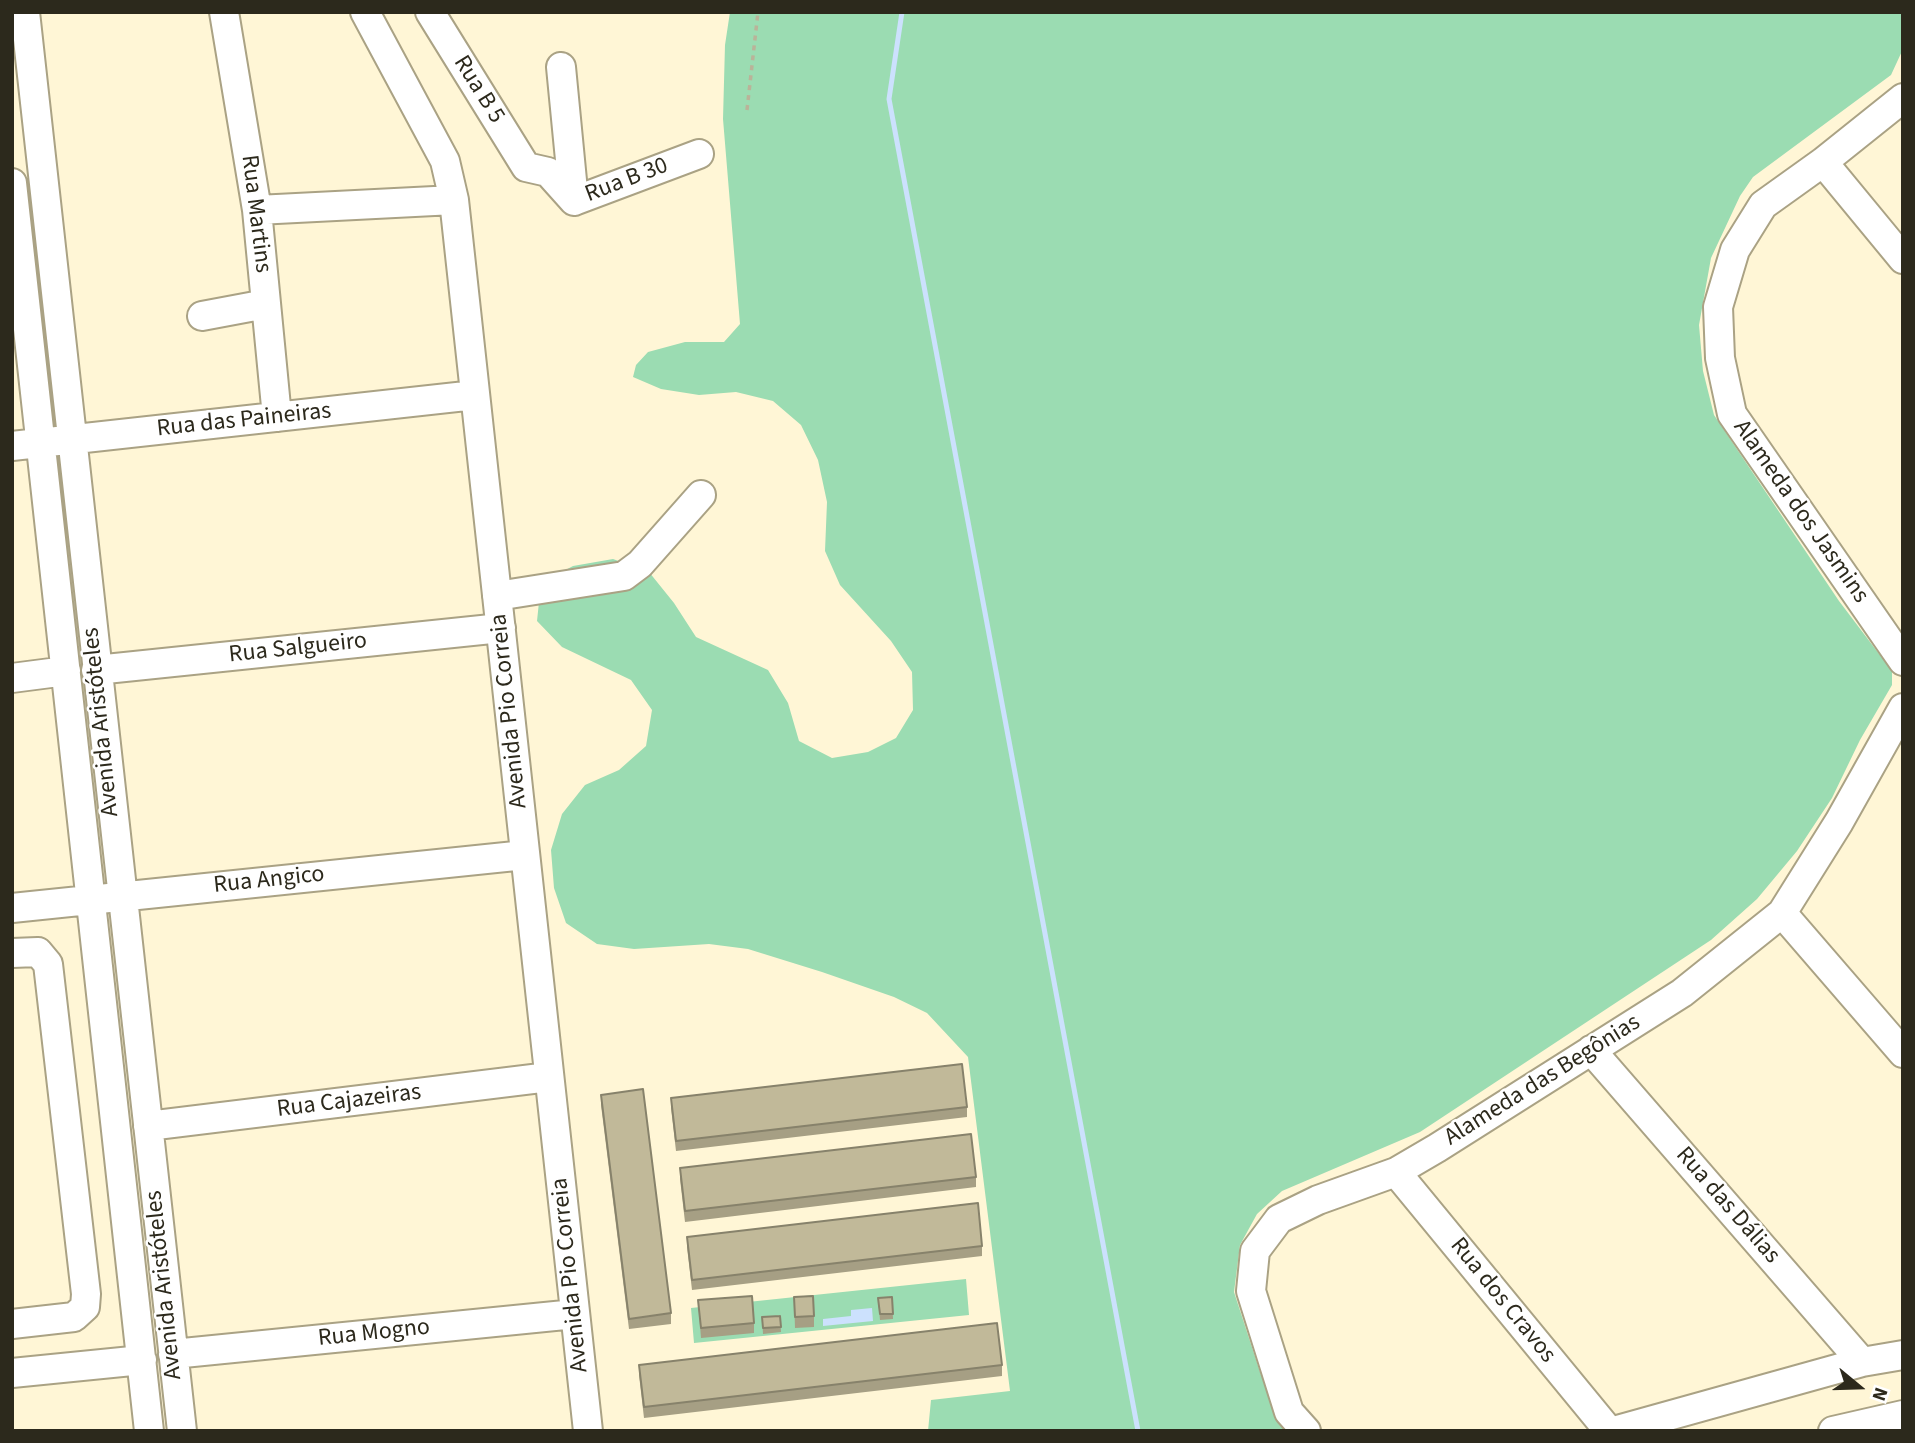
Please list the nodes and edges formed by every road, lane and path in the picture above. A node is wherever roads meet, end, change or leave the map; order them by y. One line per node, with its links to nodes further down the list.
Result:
1 (25, 12): 22 (street, Avenida Aristóteles)
2 (224, 12): 16 (street, Rua Martins)
3 (365, 12): 13 (street, Avenida Pio Correia)
4 (430, 12): 11 (street, Rua B 5)
5 (758, 12): 8 (path)
6 (561, 67): 14 (street)
7 (1903, 98): 10 (street, Alameda dos Jasmins)
8 (747, 110)
9 (699, 154): 14 (street, Rua B 30)
10 (1822, 162): 17 (street); 28 (street, Alameda dos Jasmins)
11 (526, 167): 14 (street, Rua B 30)
12 (12, 183): 15 (street, Avenida Aristóteles)
13 (454, 200): 16 (street); 20 (street, Avenida Pio Correia)
14 (574, 201)
15 (14, 211): 23 (street, Avenida Aristóteles)
16 (257, 211): 18 (street, Rua Martins)
17 (1903, 259)
18 (266, 304): 19 (street); 21 (street, Rua Martins)
19 (202, 316)
20 (475, 395): 21 (street, Rua das Paineiras); 26 (street, Avenida Pio Correia)
21 (277, 417): 22 (street, Rua das Paineiras)
22 (71, 441): 23 (street, Rua das Paineiras); 29 (street, Avenida Aristóteles)
23 (41, 443): 24 (street, Rua das Paineiras); 30 (street, Avenida Aristóteles)
24 (12, 446)
25 (701, 495): 26 (street)
26 (497, 596): 27 (street, Avenida Pio Correia)
27 (500, 628): 29 (street, Rua Salgueiro); 33 (street, Avenida Pio Correia)
28 (1903, 661)
29 (96, 670): 34 (street, Avenida Aristóteles)
30 (66, 671): 31 (street); 35 (street, Avenida Aristóteles)
31 (12, 678)
32 (1903, 708): 37 (street, Alameda das Begônias)
33 (525, 855): 34 (street, Rua Angico); 41 (street, Avenida Pio Correia)
34 (122, 896): 35 (street, Rua Angico); 42 (street, Avenida Aristóteles)
35 (91, 898): 36 (street, Rua Angico); 48 (street, Avenida Aristóteles)
36 (12, 908)
37 (1782, 913): 39 (street, Alameda das Begônias); 40 (street)
38 (12, 953): 45 (street)
39 (1591, 1051): 43 (street, Alameda das Begônias); 49 (street, Rua das Dálias)
40 (1903, 1053)
41 (550, 1077): 42 (street, Rua Cajazeiras); 44 (street, Avenida Pio Correia)
42 (148, 1126): 46 (street, Avenida Aristóteles)
43 (1396, 1171): 55 (street, Alameda das Begônias); 56 (street, Rua dos Cravos)
44 (575, 1314): 46 (street, Rua Mogno); 54 (street, Avenida Pio Correia)
45 (12, 1324)
46 (173, 1354): 53 (street, Avenida Aristóteles)
47 (1903, 1354): 49 (street)
48 (142, 1360): 50 (street); 52 (street, Avenida Aristóteles)
49 (1862, 1362): 57 (street)
50 (12, 1373)
51 (1903, 1415): 58 (street)
52 (149, 1431)
53 (182, 1431)
54 (588, 1431)
55 (1306, 1431)
56 (1609, 1431)
57 (1614, 1431)
58 (1833, 1431)

